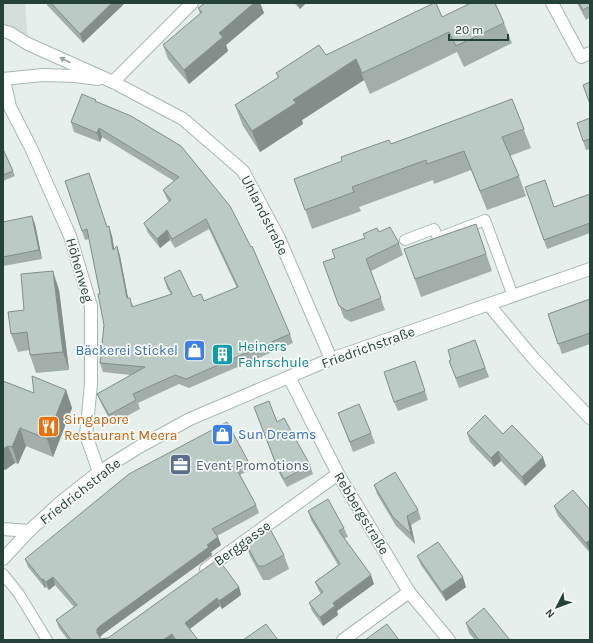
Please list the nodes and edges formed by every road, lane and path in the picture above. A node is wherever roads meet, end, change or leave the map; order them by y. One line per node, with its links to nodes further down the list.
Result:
1 (192, 3): 6 (street)
2 (552, 3): 4 (street)
3 (3, 31): 6 (street, Uhlandstraße, one-way to 3)
4 (585, 55)
5 (3, 80): 6 (street, Uhlandstraße); 14 (street, Höhenweg)
6 (113, 82): 11 (street, Uhlandstraße)
7 (404, 240): 9 (lane)
8 (590, 270): 9 (street, Friedrichstraße)
9 (512, 296): 10 (street, Friedrichstraße)
10 (489, 304): 11 (street, Friedrichstraße); 13 (street)
11 (331, 359): 12 (street, Friedrichstraße)
12 (289, 377): 14 (street, Friedrichstraße); 15 (street, Rebbergstraße)
13 (590, 418)
14 (99, 472): 17 (street, Friedrichstraße)
15 (338, 474): 20 (street, Berggasse); 21 (street, Rebbergstraße)
16 (3, 529): 17 (street)
17 (28, 531): 18 (street, Friedrichstraße)
18 (3, 559)
19 (3, 574): 22 (lane)
20 (197, 575)
21 (409, 592): 23 (street); 24 (street, Rebbergstraße)
22 (47, 640)
23 (343, 640)
24 (449, 640)

